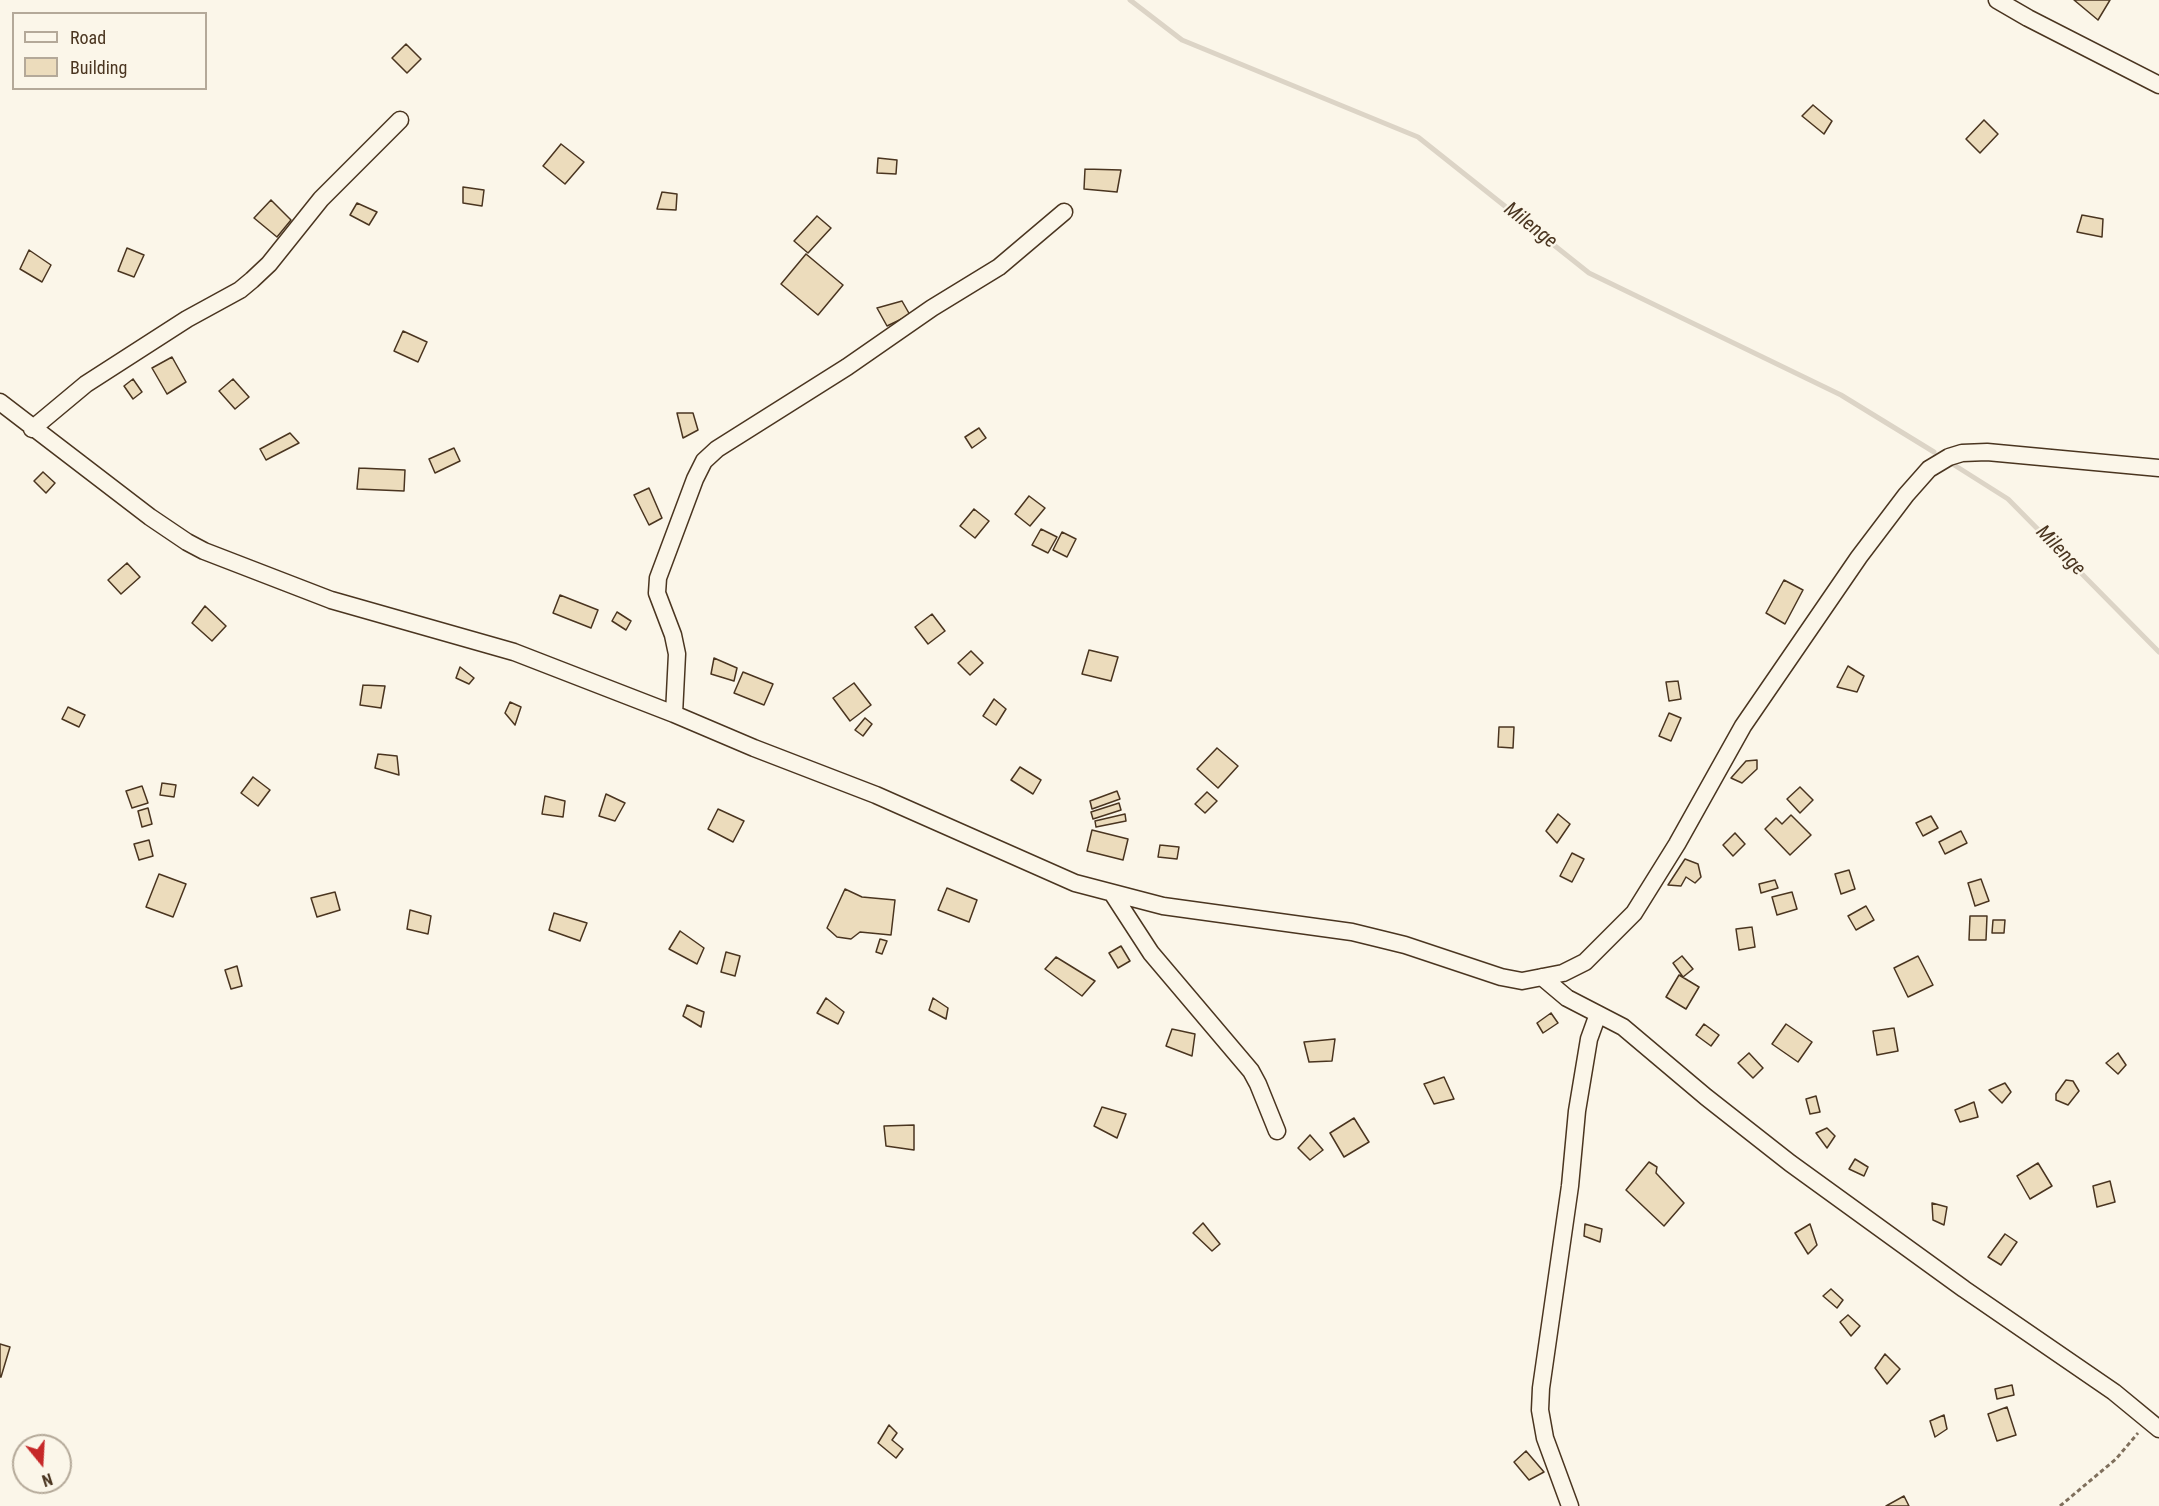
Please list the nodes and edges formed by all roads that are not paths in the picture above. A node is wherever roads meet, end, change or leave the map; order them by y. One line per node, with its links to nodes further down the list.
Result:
1 (1997, 0): 2 (street)
2 (2159, 85)
3 (400, 120): 6 (street)
4 (1064, 212): 8 (street)
5 (0, 402): 6 (street)
6 (33, 429): 8 (street)
7 (2159, 468): 10 (street)
8 (674, 714): 9 (street)
9 (1112, 893): 10 (street); 12 (street)
10 (1542, 977): 11 (street)
11 (1598, 1014): 13 (street); 14 (street)
12 (1277, 1131)
13 (2154, 1424)
14 (1570, 1506)

